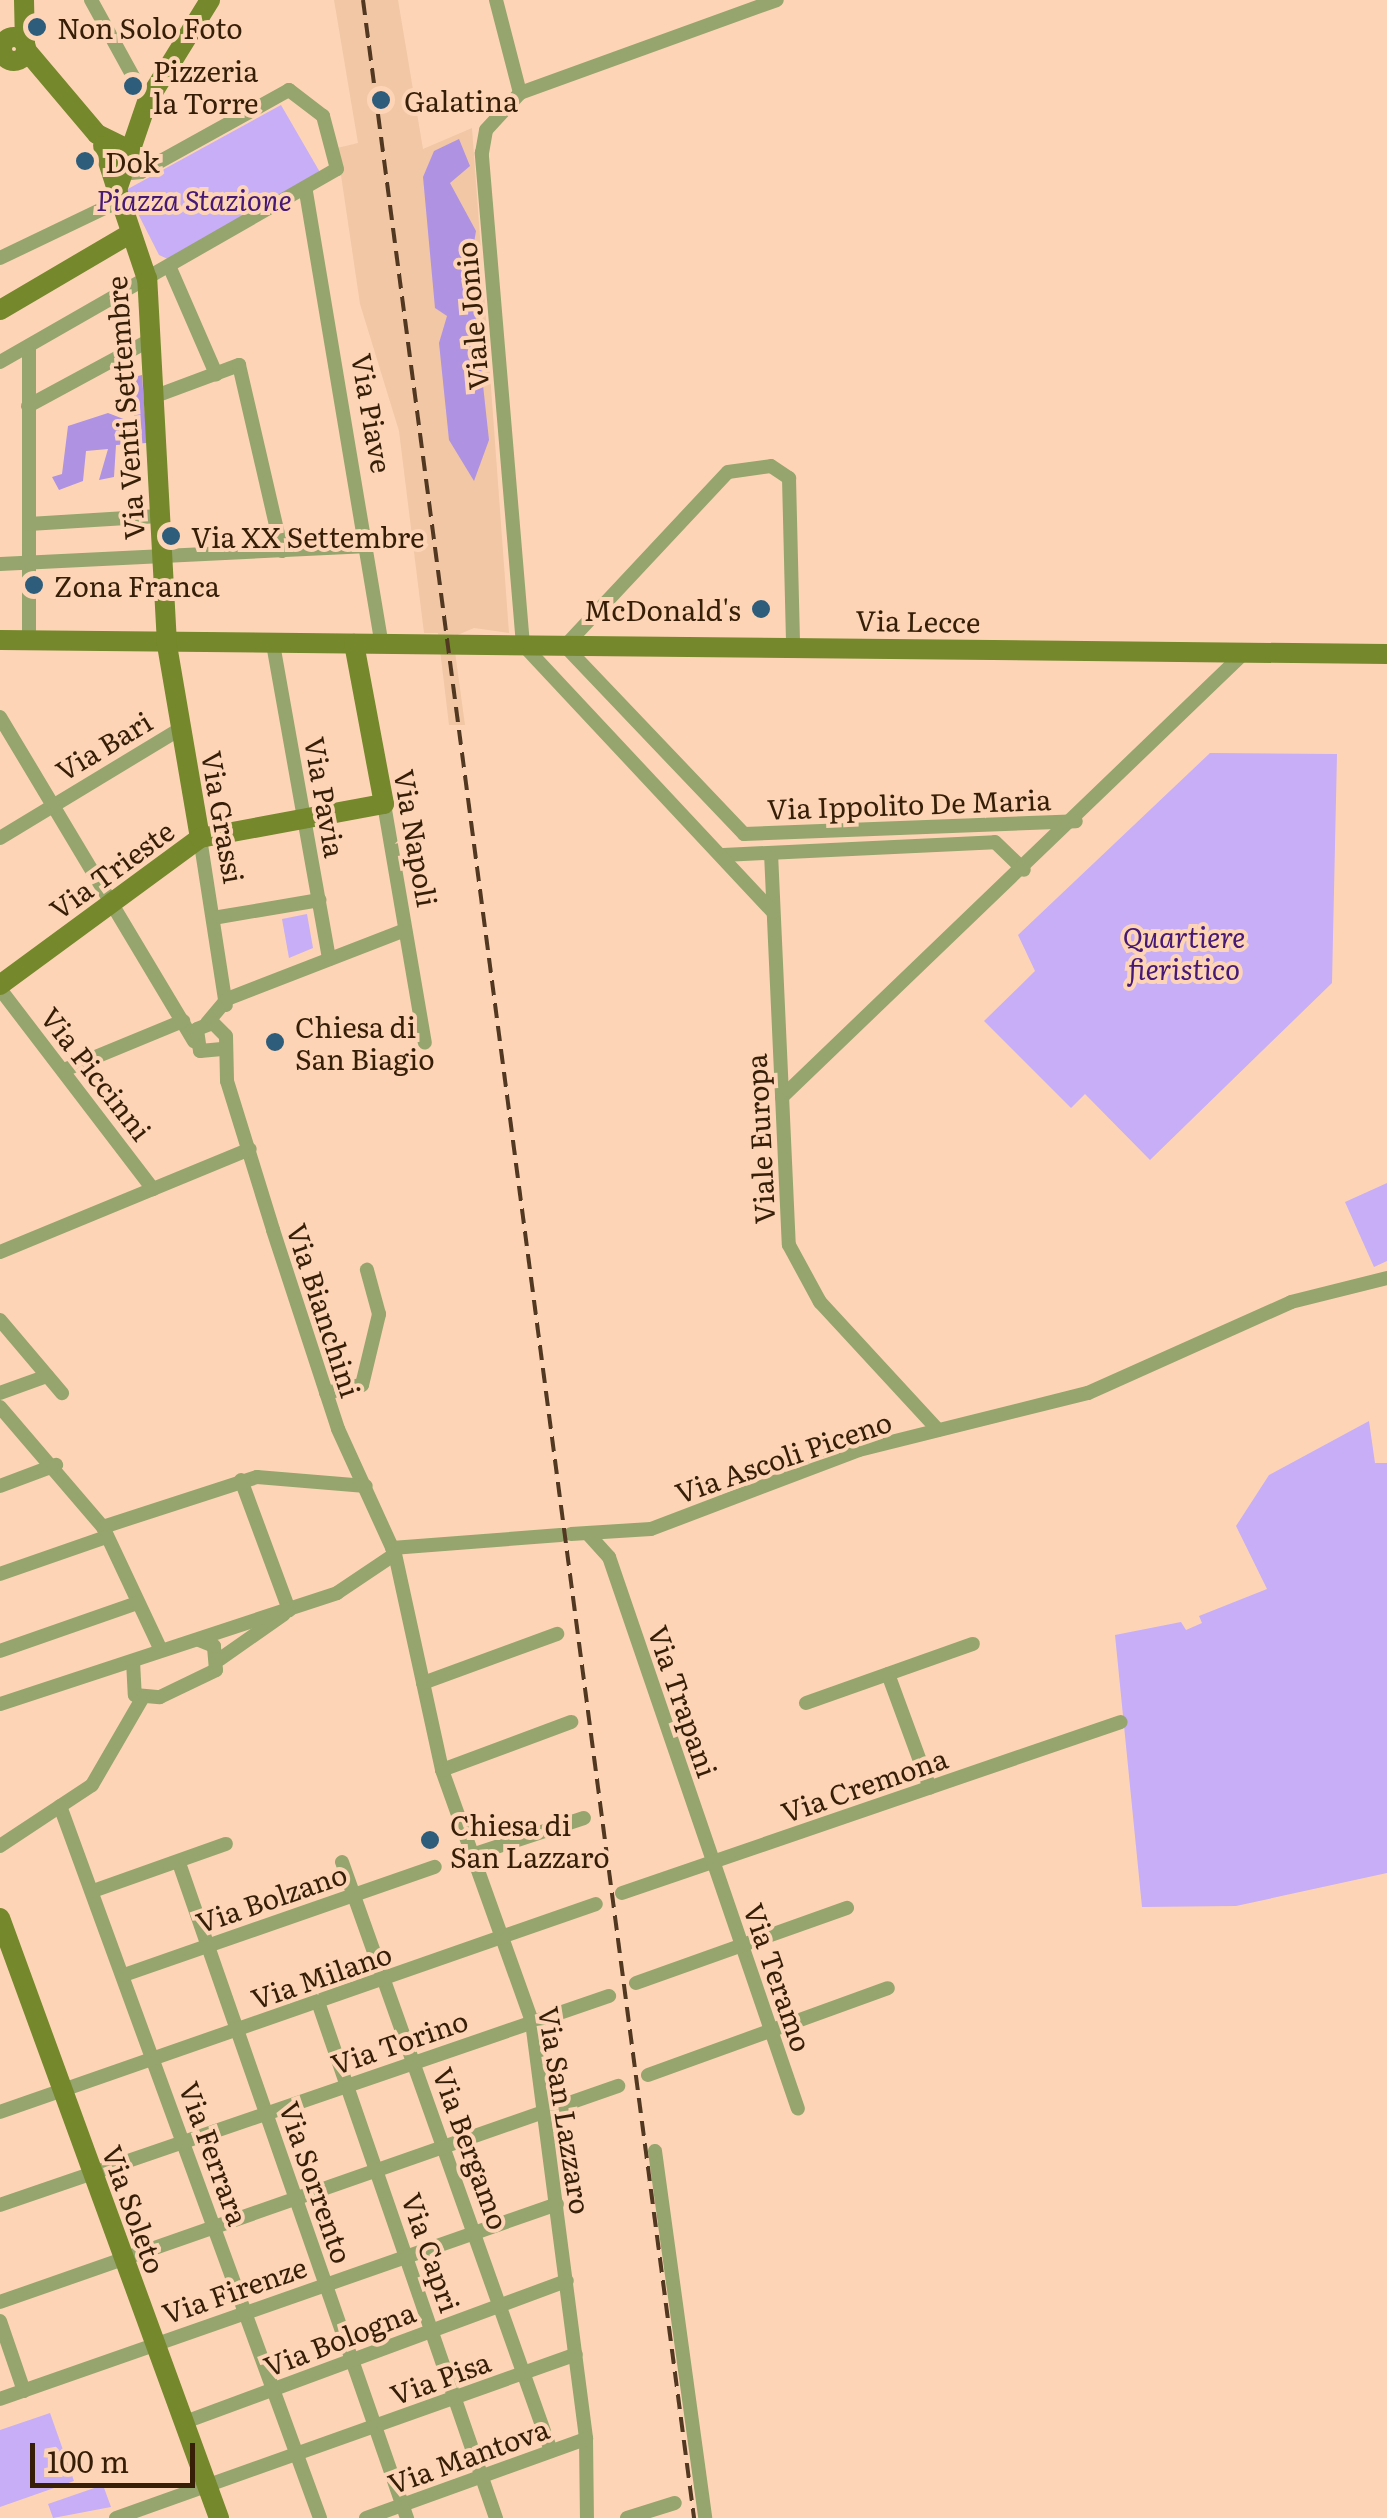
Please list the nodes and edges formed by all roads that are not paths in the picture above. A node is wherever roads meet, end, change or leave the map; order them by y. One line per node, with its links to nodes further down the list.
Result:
1 (91, 0): 8 (street)
2 (210, 0): 8 (main road)
3 (496, 0): 7 (street)
4 (778, 0): 7 (street)
5 (24, 1): 6 (main road)
6 (11, 47): 9 (main road)
7 (520, 93): 36 (street, Viale Jonio)
8 (147, 102): 10 (main road)
9 (100, 140): 10 (main road, Via Venti Settembre); 10 (main road)
10 (121, 175): 11 (street); 12 (main road, Via Venti Settembre); 13 (street)
11 (306, 192): 14 (street); 25 (street, Via Piave)
12 (128, 235): 15 (main road, Via Venti Settembre); 16 (main road)
13 (0, 258)
14 (170, 268): 15 (street); 20 (street)
15 (148, 280): 17 (main road, Via Venti Settembre); 18 (street)
16 (0, 310)
17 (150, 340): 21 (main road, Via Venti Settembre); 22 (street)
18 (28, 346): 19 (street); 22 (street)
19 (0, 362)
20 (216, 374): 21 (street); 26 (street)
21 (153, 396): 23 (main road, Via Venti Settembre)
22 (28, 406): 24 (street)
23 (159, 516): 24 (street); 27 (main road, Via Venti Settembre)
24 (29, 524): 28 (street)
25 (369, 546): 26 (street); 35 (street, Via Piave)
26 (282, 551): 27 (street)
27 (162, 557): 28 (street); 32 (main road, Via Venti Settembre)
28 (30, 563): 29 (street); 31 (street)
29 (0, 564)
30 (0, 640): 31 (main road, Via Lecce)
31 (29, 641): 32 (main road, Via Lecce)
32 (167, 644): 33 (main road, Via Lecce); 44 (main road, Via Grassi)
33 (273, 644): 34 (main road, Via Lecce); 47 (street, Via Pavia)
34 (354, 644): 35 (main road, Via Lecce); 45 (main road, Via Napoli)
35 (382, 644): 36 (main road, Via Lecce)
36 (522, 644): 37 (main road, Via Lecce); 42 (street)
37 (566, 646): 38 (main road, Via Lecce); 38 (street); 41 (street)
38 (794, 646): 39 (main road, Via Lecce)
39 (1246, 652): 40 (main road, Via Lecce); 48 (street, Via Ippolito De Maria)
40 (1387, 654)
41 (588, 677): 42 (street); 50 (street)
42 (569, 694): 55 (street)
43 (0, 717): 46 (street)
44 (180, 729): 46 (street, Via Bari); 52 (main road, Via Grassi)
45 (384, 804): 47 (main road, Via Trieste); 61 (street, Via Napoli)
46 (52, 805): 51 (street, Via Bari); 58 (street)
47 (306, 818): 52 (main road, Via Trieste); 57 (street, Via Pavia)
48 (1076, 821): 49 (street, Via Ippolito De Maria); 56 (street, Via Ippolito De Maria)
49 (994, 824): 50 (street, Via Ippolito De Maria); 53 (street)
50 (744, 834): 55 (street)
51 (0, 838)
52 (200, 838): 58 (main road, Via Trieste); 60 (street, Via Grassi)
53 (995, 842): 54 (street, Via Ippolito De Maria); 56 (street, Via Ippolito De Maria)
54 (771, 853): 55 (street, Via Ippolito De Maria); 59 (street, Viale Europa)
55 (722, 856): 59 (street)
56 (1024, 870): 73 (street, Via Ippolito De Maria)
57 (319, 900): 60 (street); 62 (street, Via Pavia)
58 (109, 903): 63 (main road, Via Trieste); 65 (street)
59 (773, 912): 73 (street, Viale Europa)
60 (213, 918): 64 (street, Via Grassi)
61 (405, 930): 62 (street); 68 (street, Via Napoli)
62 (328, 959): 64 (street)
63 (0, 987): 71 (street, Via Piccinni)
64 (228, 1000): 66 (street); 67 (street)
65 (178, 1021): 66 (street); 69 (street); 71 (street)
66 (204, 1024): 67 (street); 69 (street)
67 (223, 1029): 70 (street)
68 (425, 1042)
69 (200, 1047): 70 (street); 72 (street)
70 (222, 1049): 72 (street)
71 (64, 1070): 75 (street, Via Piccinni)
72 (227, 1081): 74 (street, Via Bianchini)
73 (782, 1098): 85 (street, Viale Europa)
74 (250, 1148): 75 (street); 83 (street, Via Bianchini)
75 (153, 1189): 76 (street)
76 (0, 1252)
77 (367, 1270): 83 (street)
78 (1387, 1278): 85 (street, Via Ascoli Piceno)
79 (0, 1320): 80 (street)
80 (47, 1376): 81 (street); 82 (street)
81 (0, 1393)
82 (62, 1393)
83 (326, 1394): 89 (street, Via Bianchini)
84 (0, 1406): 86 (street)
85 (938, 1430): 91 (street, Via Ascoli Piceno)
86 (56, 1465): 88 (street); 90 (street)
87 (242, 1480): 89 (street); 90 (street); 97 (street)
88 (0, 1486)
89 (366, 1486): 93 (street, Via Bianchini)
90 (104, 1532): 95 (street); 96 (street)
91 (628, 1532): 92 (street, Via Ascoli Piceno); 94 (street)
92 (589, 1535): 93 (street, Via Ascoli Piceno); 94 (street, Via Trapani)
93 (394, 1551): 97 (street); 106 (street, Via San Lazzaro)
94 (609, 1556): 119 (street, Via Trapani)
95 (0, 1574)
96 (138, 1603): 101 (street); 102 (street)
97 (289, 1610): 99 (street); 103 (street)
98 (556, 1634): 106 (street)
99 (199, 1640): 101 (street); 103 (street)
100 (973, 1644): 105 (street)
101 (160, 1648): 104 (street)
102 (0, 1651)
103 (220, 1659): 107 (street)
104 (133, 1661): 107 (street); 109 (street)
105 (888, 1674): 108 (street); 113 (street)
106 (422, 1683): 112 (street, Via San Lazzaro)
107 (142, 1697): 114 (street)
108 (806, 1703)
109 (0, 1704)
110 (570, 1722): 112 (street)
111 (1121, 1722): 113 (street, Via Cremona)
112 (442, 1770): 118 (street, Via San Lazzaro)
113 (930, 1788): 119 (street, Via Cremona)
114 (60, 1806): 117 (street); 123 (street, Via Ferrara)
115 (584, 1818): 118 (street)
116 (226, 1844): 121 (street)
117 (0, 1846)
118 (470, 1856): 129 (street, Via San Lazzaro)
119 (712, 1861): 124 (street, Via Cremona); 130 (street, Via Teramo)
120 (342, 1862): 125 (street, Via Bergamo)
121 (179, 1863): 123 (street); 131 (street, Via Sorrento)
122 (434, 1867): 125 (street, Via Bolzano)
123 (93, 1891): 132 (street, Via Ferrara)
124 (622, 1893)
125 (354, 1896): 131 (street, Via Bolzano); 133 (street, Via Bergamo)
126 (596, 1904): 129 (street, Via Milano)
127 (847, 1908): 130 (street)
128 (0, 1918): 146 (main road, Via Soleto)
129 (500, 1938): 133 (street, Via Milano); 138 (street, Via San Lazzaro)
130 (741, 1944): 134 (street); 139 (street, Via Teramo)
131 (208, 1945): 132 (street, Via Bolzano); 140 (street, Via Sorrento)
132 (124, 1975): 141 (street, Via Ferrara)
133 (386, 1978): 137 (street, Via Milano); 142 (street, Via Bergamo)
134 (636, 1982)
135 (888, 1988): 139 (street)
136 (609, 1996): 138 (street, Via Torino)
137 (318, 2002): 140 (street, Via Milano); 144 (street, Via Capri)
138 (532, 2022): 142 (street, Via Torino); 148 (street, Via San Lazzaro)
139 (771, 2028): 143 (street); 147 (street, Via Teramo)
140 (237, 2030): 141 (street, Via Milano); 150 (street, Via Sorrento)
141 (154, 2059): 146 (street, Via Milano); 151 (street, Via Ferrara)
142 (415, 2062): 144 (street, Via Torino); 152 (street, Via Bergamo)
143 (648, 2075)
144 (346, 2085): 150 (street, Via Torino); 154 (street, Via Capri)
145 (618, 2086): 148 (street)
146 (63, 2091): 149 (street, Via Milano); 155 (main road, Via Soleto)
147 (798, 2109)
148 (544, 2110): 152 (street); 157 (street, Via San Lazzaro)
149 (0, 2112)
150 (266, 2112): 151 (street, Via Torino); 156 (street, Via Sorrento)
151 (184, 2141): 155 (street, Via Torino); 159 (street, Via Ferrara)
152 (444, 2141): 154 (street); 160 (street, Via Bergamo)
153 (655, 2151): 194 (street)
154 (375, 2166): 156 (street); 161 (street, Via Capri)
155 (92, 2173): 158 (street, Via Torino); 162 (main road, Via Soleto)
156 (295, 2195): 159 (street); 164 (street, Via Sorrento)
157 (557, 2204): 160 (street, Via Firenze); 163 (street, Via San Lazzaro)
158 (0, 2205)
159 (214, 2223): 162 (street); 167 (street, Via Ferrara)
160 (475, 2229): 161 (street, Via Firenze); 166 (street, Via Bergamo)
161 (406, 2254): 164 (street, Via Firenze); 169 (street, Via Capri)
162 (123, 2257): 165 (street); 170 (main road, Via Soleto)
163 (566, 2282): 166 (street, Via Bologna); 171 (street, Via San Lazzaro)
164 (326, 2284): 167 (street, Via Firenze); 172 (street, Via Sorrento)
165 (0, 2302)
166 (500, 2304): 169 (street, Via Bologna); 173 (street, Via Bergamo)
167 (246, 2312): 170 (street, Via Firenze); 174 (street, Via Ferrara)
168 (0, 2321): 175 (street)
169 (432, 2330): 172 (street, Via Bologna); 176 (street, Via Capri)
170 (155, 2344): 175 (street, Via Firenze); 178 (main road, Via Soleto)
171 (576, 2354): 173 (street, Via Pisa); 180 (street, Via San Lazzaro)
172 (352, 2360): 174 (street, Via Bologna); 179 (street, Via Sorrento)
173 (523, 2373): 176 (street, Via Pisa); 181 (street, Via Bergamo)
174 (274, 2390): 178 (street, Via Bologna); 182 (street, Via Ferrara)
175 (24, 2391): 177 (street, Via Firenze)
176 (456, 2397): 179 (street, Via Pisa); 183 (street, Via Capri)
177 (0, 2399)
178 (185, 2422): 184 (main road, Via Soleto)
179 (376, 2426): 182 (street, Via Pisa); 186 (street, Via Sorrento)
180 (586, 2438): 181 (street, Via Mantova); 192 (street, Via San Lazzaro)
181 (550, 2452): 183 (street, Via Mantova)
182 (298, 2454): 184 (street, Via Pisa); 189 (street, Via Ferrara)
183 (482, 2476): 186 (street, Via Mantova); 191 (street, Via Capri)
184 (207, 2486): 187 (street, Via Pisa); 188 (main road, Via Soleto)
185 (675, 2503): 193 (street)
186 (405, 2512): 190 (street, Via Mantova)
187 (116, 2518)
188 (219, 2518)
189 (320, 2518)
190 (366, 2518)
191 (496, 2518)
192 (587, 2518)
193 (627, 2518)
194 (705, 2518)

